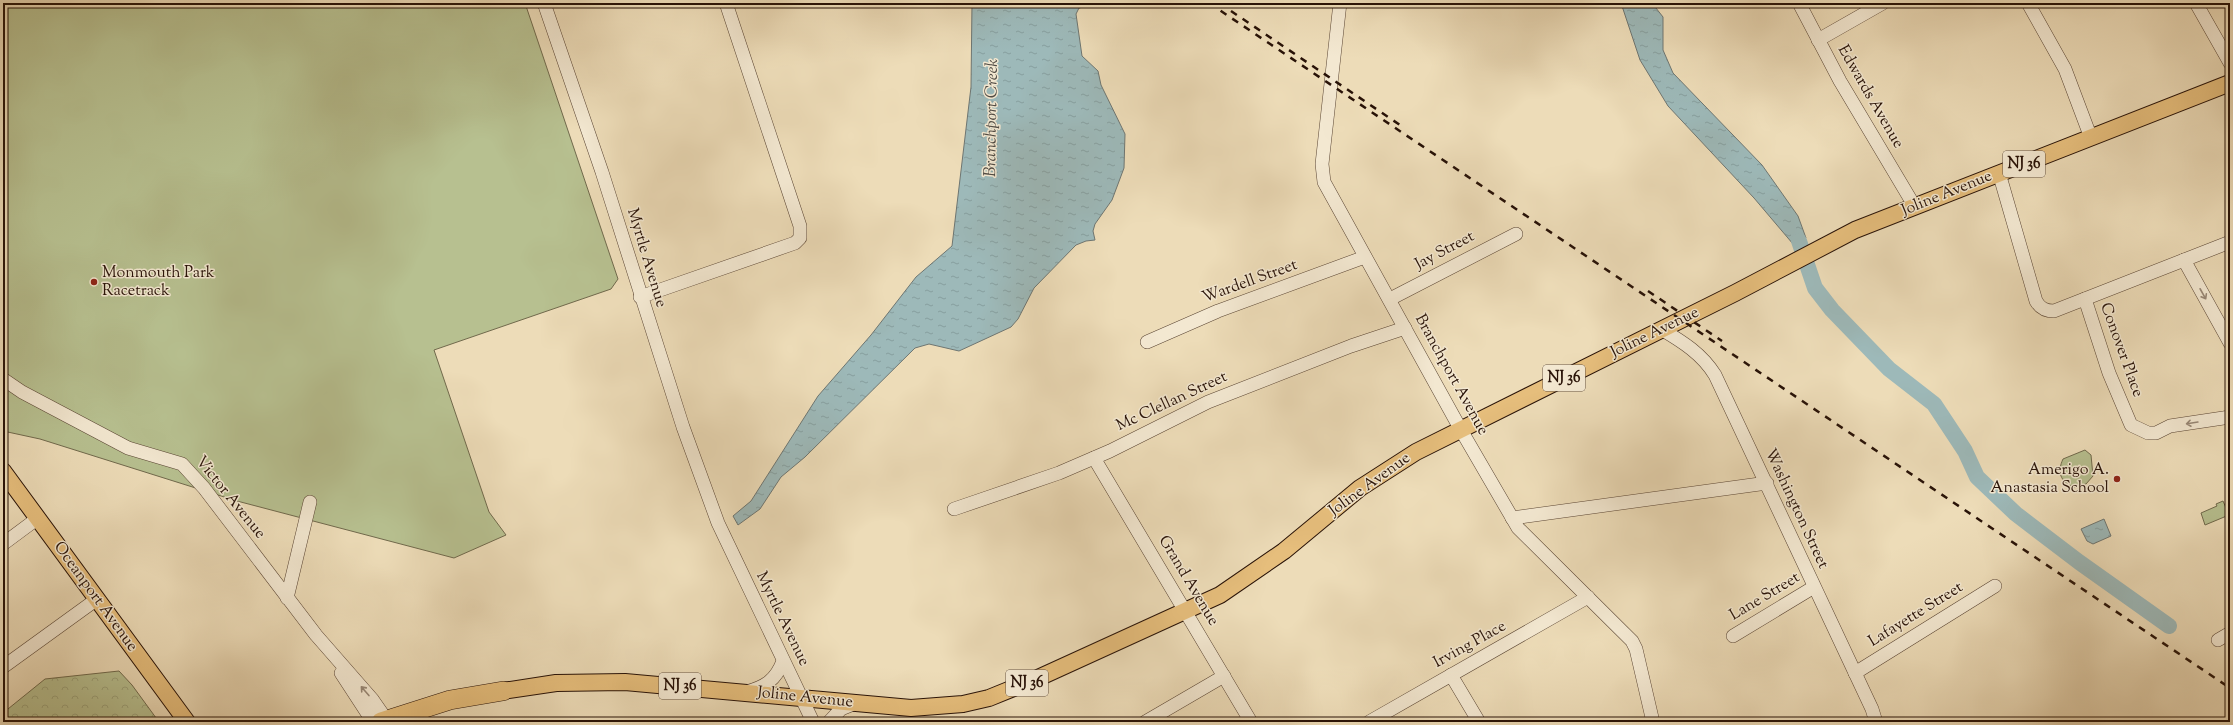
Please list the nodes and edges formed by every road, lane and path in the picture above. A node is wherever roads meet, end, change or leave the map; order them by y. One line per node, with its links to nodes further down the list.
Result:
1 (544, 3): 18 (street, Myrtle Avenue)
2 (726, 3): 18 (street)
3 (1340, 3): 16 (street, Branchport Avenue)
4 (1799, 3): 8 (street, Edwards Avenue)
5 (1883, 3): 8 (street)
6 (2028, 3): 11 (street)
7 (2196, 3): 9 (street)
8 (1818, 40): 13 (street, Edwards Avenue)
9 (2230, 63)
10 (2230, 83): 11 (main road, Joline Avenue / NJ 36)
11 (2091, 138): 12 (main road, Joline Avenue / NJ 36)
12 (1999, 173): 13 (main road, Joline Avenue / NJ 36); 20 (street, Conover Place)
13 (1915, 207): 22 (main road, Joline Avenue / NJ 36)
14 (1516, 234): 19 (street, Jay Street)
15 (2230, 242): 17 (street)
16 (1365, 257): 19 (street, Branchport Avenue); 23 (street, Wardell Street)
17 (2184, 260): 20 (street); 24 (street, one-way to 24)
18 (640, 297): 45 (street, Myrtle Avenue)
19 (1390, 299): 21 (street, Branchport Avenue)
20 (2084, 299): 26 (street, Conover Place, one-way to 20)
21 (1405, 328): 27 (street, Branchport Avenue); 28 (street, Mc Clellan Street)
22 (1662, 329): 27 (main road, Joline Avenue / NJ 36); 30 (street, Washington Street)
23 (1147, 342)
24 (2230, 343)
25 (3, 379): 40 (street, Victor Avenue)
26 (2230, 417)
27 (1460, 430): 34 (street, Branchport Avenue); 41 (main road, Joline Avenue / NJ 36)
28 (1094, 458): 32 (street, Mc Clellan Street); 41 (street, Grand Avenue)
29 (3, 471): 33 (main road, Oceanport Avenue)
30 (1767, 483): 34 (street); 37 (street, Washington Street)
31 (310, 502): 40 (street)
32 (954, 509)
33 (38, 518): 35 (street); 39 (main road, Oceanport Avenue)
34 (1512, 518): 38 (street, Branchport Avenue)
35 (3, 544)
36 (1995, 586): 47 (street, Lafayette Street)
37 (1814, 587): 43 (street, Lane Street); 47 (street, Washington Street)
38 (1588, 597): 48 (street, Irving Place); 63 (street, Branchport Avenue)
39 (97, 599): 46 (street); 54 (main road, Oceanport Avenue)
40 (290, 602): 55 (street, Victor Avenue)
41 (1186, 611): 49 (street, Grand Avenue); 53 (main road, Joline Avenue / NJ 36)
42 (2230, 633): 44 (street)
43 (1733, 636)
44 (2218, 640)
45 (783, 660): 51 (street); 52 (street, Myrtle Avenue)
46 (3, 667)
47 (1855, 673): 64 (street, Washington Street)
48 (1451, 674): 61 (street, Irving Place); 62 (street)
49 (1224, 676): 59 (street); 60 (street, Grand Avenue)
50 (503, 691): 51 (main road, Joline Avenue / NJ 36); 55 (highway, NJ 36); 56 (highway, NJ 36)
51 (746, 692): 52 (main road, Joline Avenue / NJ 36)
52 (803, 698): 53 (main road, Joline Avenue / NJ 36); 57 (street, Myrtle Avenue)
53 (857, 703): 58 (street)
54 (187, 722)
55 (382, 722)
56 (414, 722)
57 (813, 722)
58 (829, 722)
59 (1145, 722)
60 (1251, 722)
61 (1369, 722)
62 (1479, 722)
63 (1653, 722)
64 (1876, 722)

